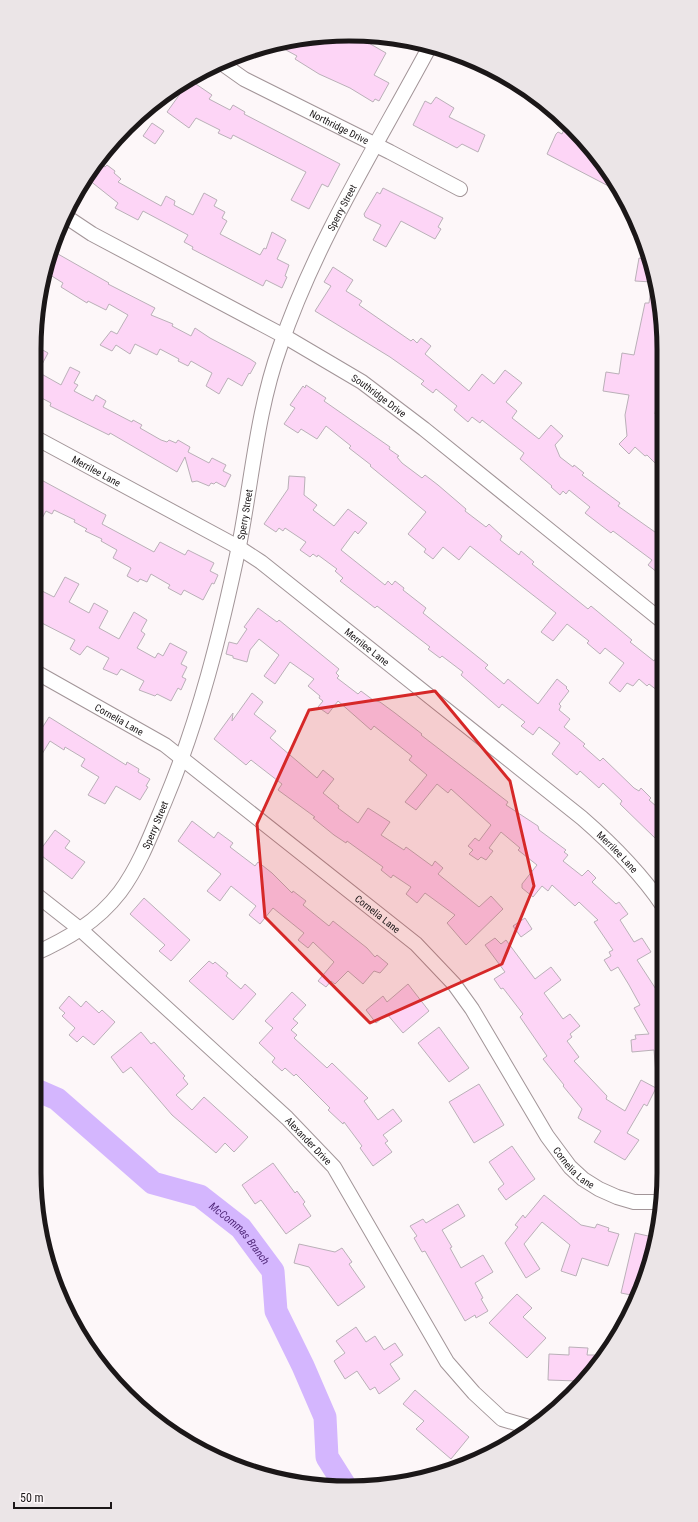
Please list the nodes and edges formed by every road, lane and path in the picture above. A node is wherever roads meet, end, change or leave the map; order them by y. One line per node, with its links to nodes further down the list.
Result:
1 (427, 51): 3 (street, Sperry Street)
2 (226, 66): 3 (street, Northridge Drive)
3 (377, 145): 4 (street, Northridge Drive); 6 (street, Sperry Street)
4 (460, 190)
5 (70, 219): 6 (street, Southridge Drive)
6 (284, 336): 8 (street, Sperry Street); 9 (street, Southridge Drive)
7 (41, 441): 8 (street, Merrilee Lane)
8 (238, 547): 11 (street, Sperry Street); 12 (street, Merrilee Lane)
9 (657, 617)
10 (41, 675): 11 (street, Cornelia Lane)
11 (183, 758): 14 (street, Sperry Street); 16 (street, Cornelia Lane)
12 (657, 897)
13 (41, 899): 14 (street, Alexander Drive)
14 (81, 930): 15 (street, Sperry Street); 17 (street, Alexander Drive)
15 (41, 950)
16 (655, 1202)
17 (524, 1426)

